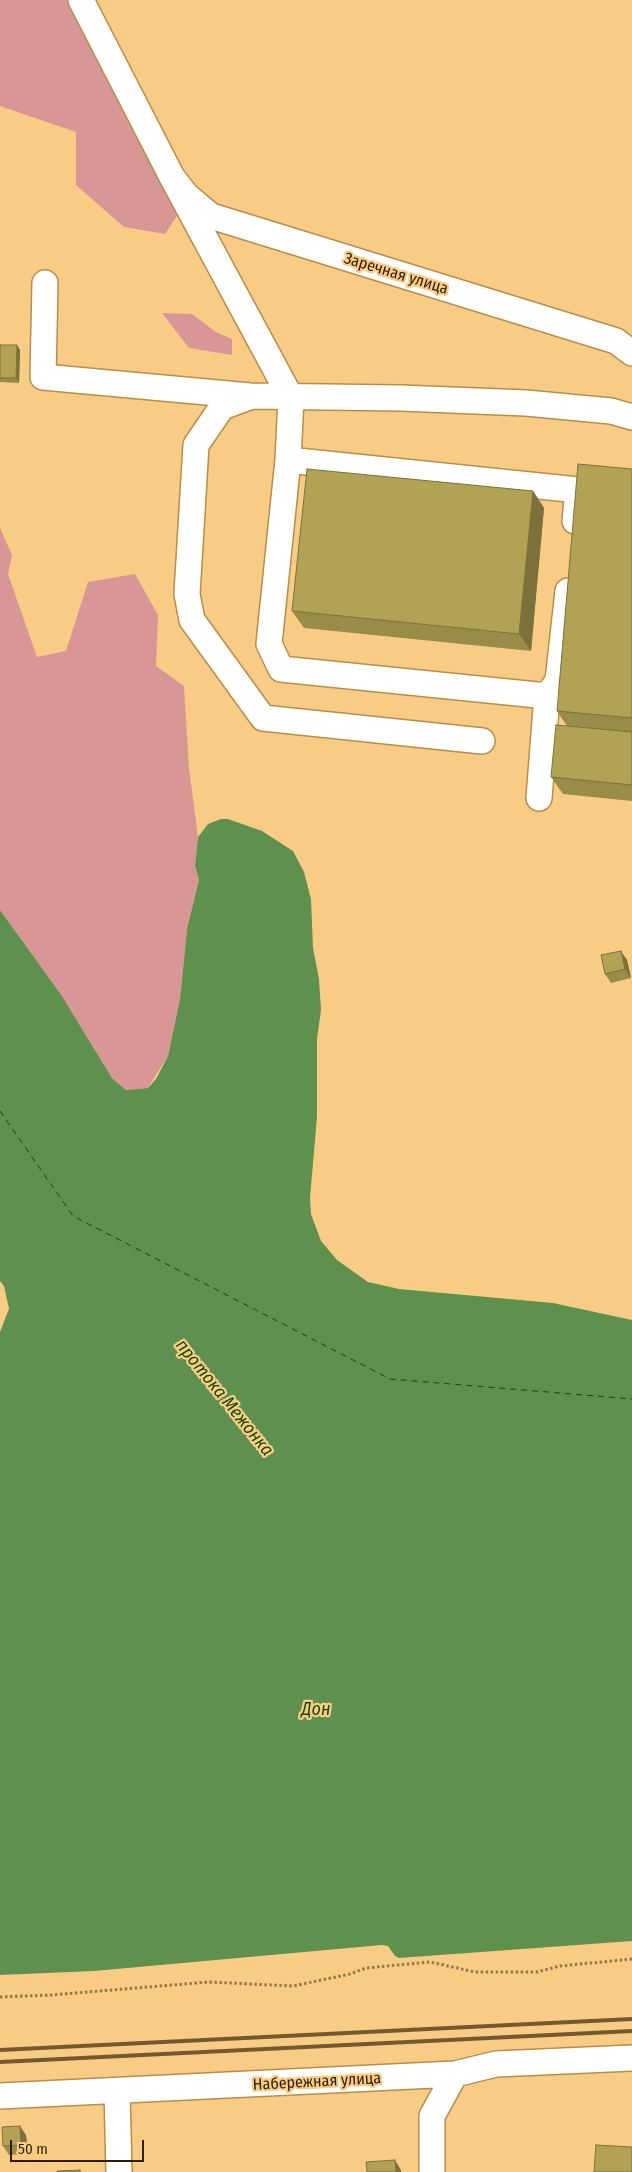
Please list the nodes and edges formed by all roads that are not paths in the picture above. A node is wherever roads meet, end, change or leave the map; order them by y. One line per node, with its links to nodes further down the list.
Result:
1 (81, 0): 2 (street, Заречная улица)
2 (172, 177): 4 (street, Заречная улица); 6 (street, Заречная улица)
3 (44, 282): 5 (street)
4 (627, 345)
5 (250, 396): 6 (street); 10 (street)
6 (291, 398): 7 (street); 8 (street)
7 (632, 417)
8 (288, 460): 9 (street); 9 (street)
9 (547, 696): 11 (street)
10 (482, 741)
11 (539, 798)
12 (632, 2058): 13 (street, Набережная улица)
13 (455, 2074): 14 (street, Набережная улица); 17 (street)
14 (117, 2092): 15 (street, Набережная улица); 16 (street)
15 (0, 2096)
16 (119, 2172)
17 (432, 2172)

